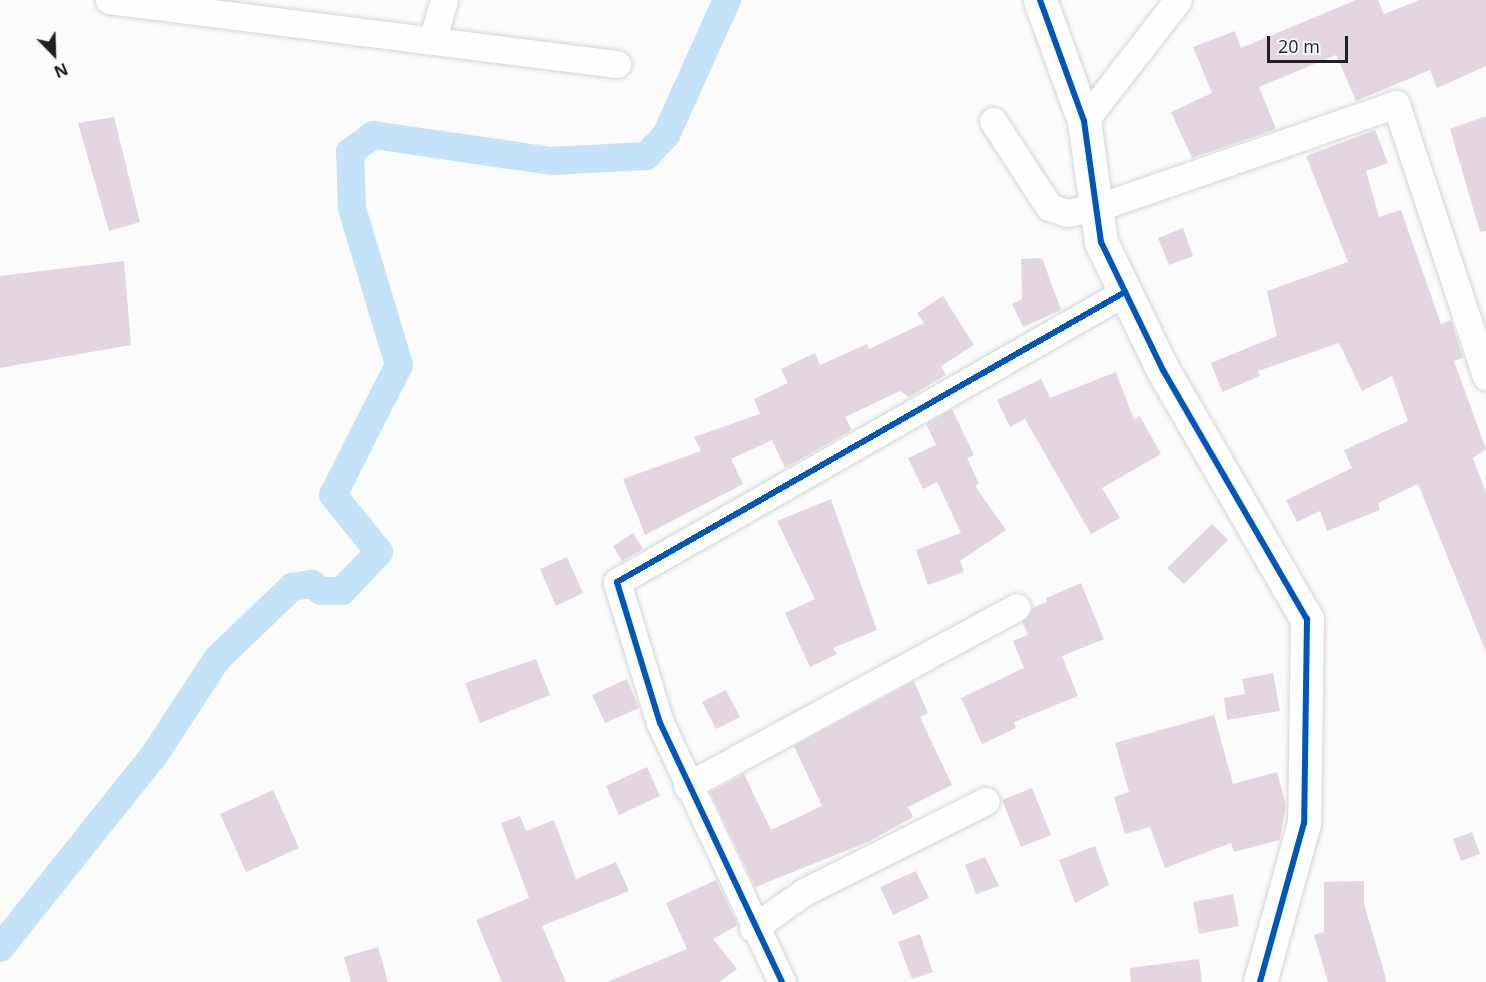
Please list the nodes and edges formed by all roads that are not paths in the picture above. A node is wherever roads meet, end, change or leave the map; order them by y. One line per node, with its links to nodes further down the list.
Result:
1 (109, 0): 5 (street)
2 (444, 0): 5 (street)
3 (1040, 0): 8 (street)
4 (1178, 0): 8 (street)
5 (432, 41): 6 (street)
6 (617, 64)
7 (993, 121): 9 (street)
8 (1084, 122): 9 (street)
9 (1099, 207): 10 (street); 11 (street)
10 (1125, 292): 13 (street); 17 (street)
11 (1486, 376)
12 (1017, 607): 13 (street)
13 (687, 786): 15 (street)
14 (986, 801): 15 (street)
15 (753, 928): 16 (street)
16 (782, 982)
17 (1260, 982)

